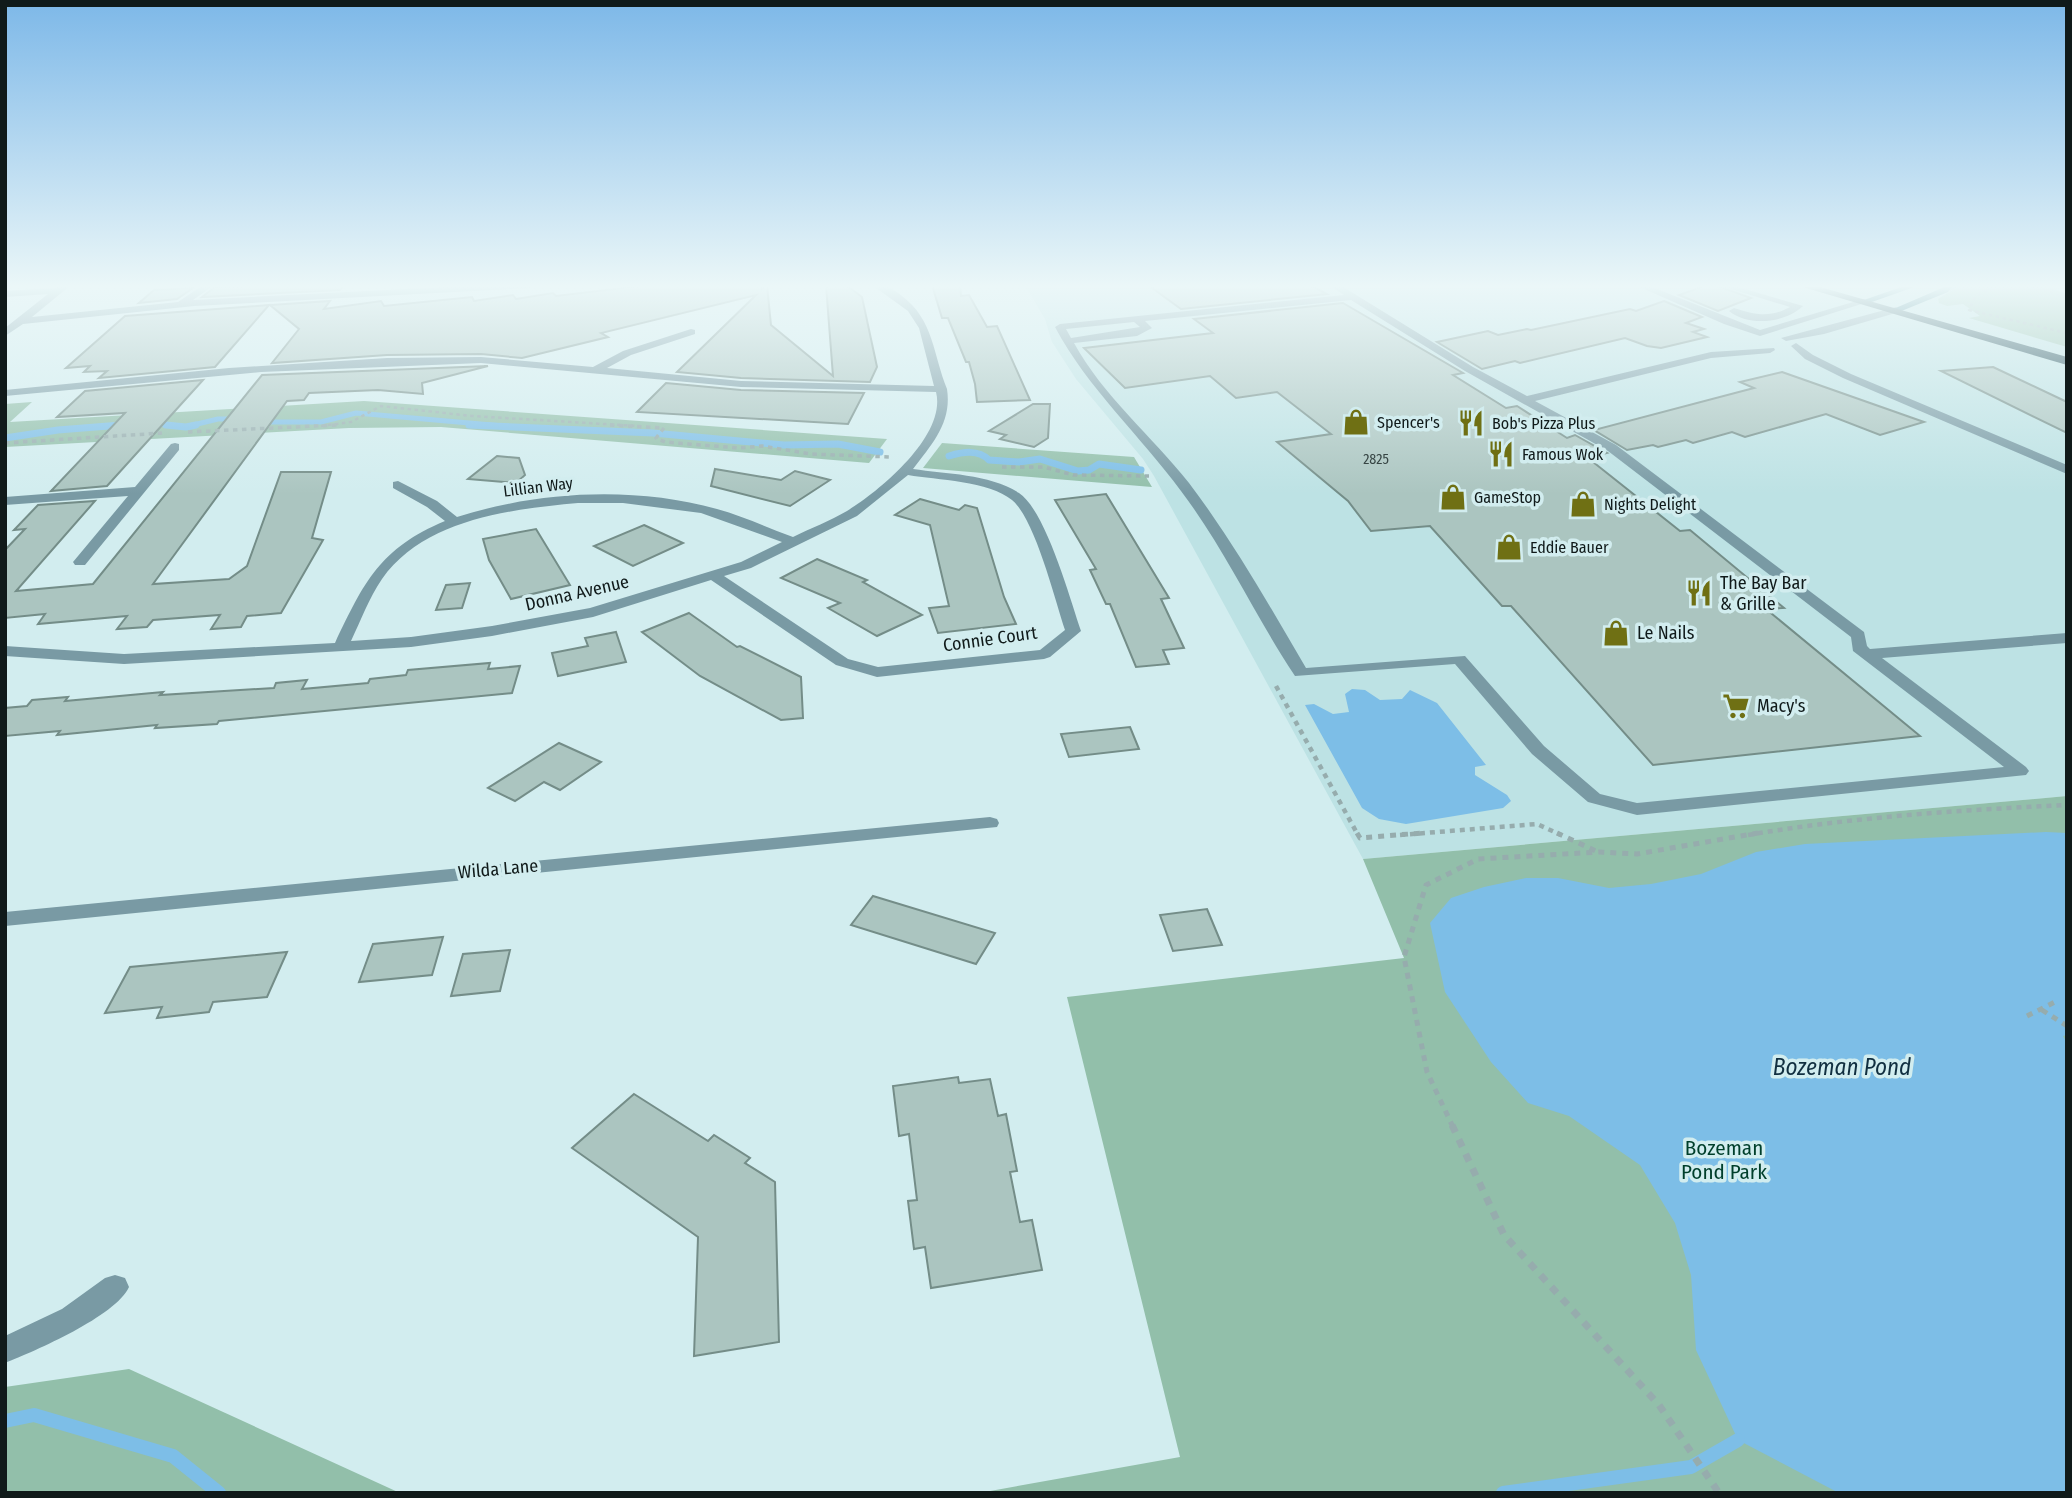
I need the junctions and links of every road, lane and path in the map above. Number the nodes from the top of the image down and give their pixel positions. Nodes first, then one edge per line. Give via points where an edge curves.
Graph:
1 (624, 355) edge
2 (931, 355) edge
3 (1075, 355) edge
4 (1446, 355) edge
5 (1711, 355) edge
6 (1794, 355) edge
7 (1801, 355) edge
8 (2047, 355) edge
9 (2067, 361) edge
10 (596, 370) junction
11 (1847, 376) junction
12 (941, 389) junction
13 (5, 393) edge
14 (1525, 400) junction
15 (364, 416) dead end
16 (656, 438) dead end
17 (176, 447) dead end
18 (2067, 470) edge
19 (905, 471) junction
20 (398, 485) dead end
21 (138, 491) junction
22 (5, 501) edge
23 (455, 522) junction
24 (796, 542) junction
25 (80, 562) dead end
26 (713, 575) junction
27 (2067, 638) edge
28 (340, 648) junction
29 (5, 651) edge
30 (1867, 654) junction
31 (1276, 686) dead end
32 (2067, 804) edge
33 (990, 823) dead end
34 (1599, 852) junction
35 (5, 919) edge
36 (2055, 1002) dead end
37 (2042, 1010) junction
38 (2027, 1016) dead end
39 (2067, 1026) edge
40 (115, 1287) dead end
41 (5, 1350) edge
42 (1719, 1493) edge

1 - 10 street
2 - 12 street, Donna Avenue
3 - 30 street via 1184,486 1240,568 1301,673 1458,659 1538,750 1594,798 1637,809 2020,771
4 - 14 street
5 - 14 street
6 - 11 street
7 - 11 street
8 - 9 highway
10 - 12 street via 741,384
10 - 13 street via 439,360 230,371
11 - 18 street
12 - 19 street, Donna Avenue via 937,430
14 - 30 street via 1618,452 1859,635 1859,648
15 - 16 path via 381,406 664,428
17 - 21 street
19 - 24 street, Donna Avenue via 852,513
19 - 26 street, Connie Court via 992,487 1017,498 1033,521 1073,631 1044,654 877,672 842,662
20 - 23 street
21 - 22 street
21 - 25 street
23 - 24 street, Lillian Way via 528,503 608,498 700,508
23 - 28 street, Lillian Way via 401,552 383,568
24 - 26 street, Donna Avenue
26 - 28 street, Donna Avenue via 593,612 492,631
27 - 30 street
28 - 29 street, Donna Avenue via 124,659
31 - 34 path via 1360,838 1537,824
32 - 34 path via 1816,823 1637,854
33 - 35 street, Wilda Lane
34 - 42 path via 1478,859 1426,886 1404,957 1427,1072 1504,1235 1659,1405
36 - 37 path
37 - 38 path
37 - 39 path
40 - 41 street via 72,1318

